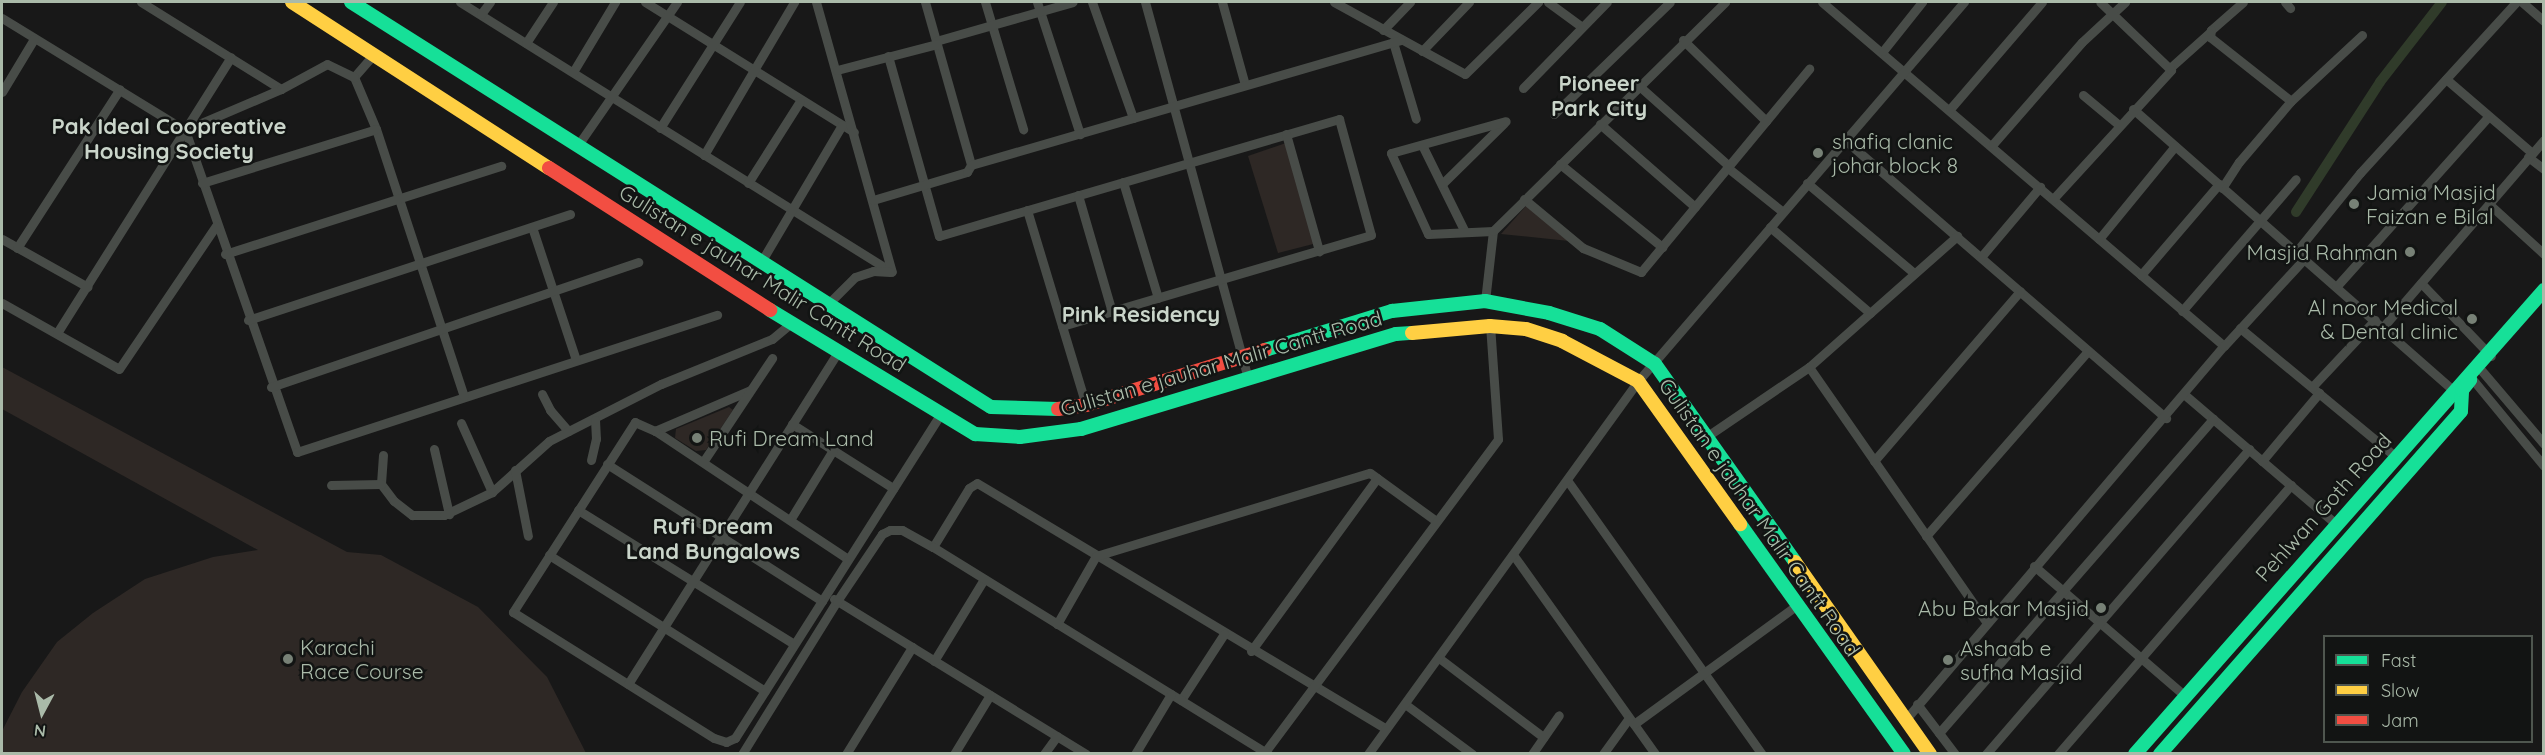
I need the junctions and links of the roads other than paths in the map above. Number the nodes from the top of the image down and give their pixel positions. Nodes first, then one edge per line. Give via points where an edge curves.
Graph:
1 (141, 2) edge
2 (292, 2) edge
3 (351, 2) edge
4 (460, 2) edge
5 (490, 2) edge
6 (553, 2) edge
7 (615, 2) edge
8 (645, 2) edge
9 (677, 2) edge
10 (740, 2) edge
11 (795, 2) edge
12 (816, 2) edge
13 (924, 2) edge
14 (985, 2) edge
15 (1073, 2) edge
16 (1092, 2) edge
17 (1145, 2) edge
18 (1222, 2) edge
19 (1334, 2) edge
20 (1410, 2) edge
21 (1469, 2) edge
22 (1539, 2) edge
23 (1548, 2) edge
24 (1607, 2) edge
25 (1670, 2) edge
26 (1725, 2) edge
27 (1822, 2) edge
28 (1922, 2) edge
29 (1964, 2) edge
30 (2042, 2) edge
31 (2100, 2) edge
32 (2125, 2) edge
33 (2243, 2) edge
34 (2516, 2) edge
35 (2522, 2) edge
36 (1347, 4) edge
37 (1038, 6) edge
38 (2112, 13) junction
39 (481, 14) junction
40 (668, 16) junction
41 (2, 18) edge
42 (2544, 21) edge
43 (992, 25) junction
44 (1581, 27) junction
45 (1383, 30) junction
46 (2209, 33) junction
47 (2362, 35) dead end
48 (34, 39) junction
49 (1683, 40) junction
50 (1397, 41) junction
51 (936, 42) junction
52 (526, 43) junction
53 (713, 44) junction
54 (1422, 51) junction
55 (1883, 51) junction
56 (374, 54) junction
57 (888, 56) junction
58 (231, 57) junction
59 (2171, 67) junction
60 (753, 69) junction
61 (1809, 69) dead end
62 (837, 70) junction
63 (1905, 71) junction
64 (573, 72) junction
65 (354, 77) junction
66 (2446, 79) junction
67 (1245, 85) junction
68 (1638, 85) junction
69 (1523, 88) dead end
70 (120, 89) junction
71 (281, 89) junction
72 (2, 92) edge
73 (2083, 95) dead end
74 (611, 97) junction
75 (800, 101) junction
76 (2291, 101) junction
77 (1174, 106) junction
78 (1950, 109) junction
79 (2133, 109) junction
80 (1554, 114) dead end
81 (2489, 116) junction
82 (1133, 118) junction
83 (1416, 119) dead end
84 (1766, 121) junction
85 (1600, 124) junction
86 (842, 125) junction
87 (2119, 125) junction
88 (660, 128) junction
89 (376, 129) junction
90 (1023, 129) dead end
91 (185, 130) junction
92 (854, 132) junction
93 (1080, 134) junction
94 (1286, 134) junction
95 (1845, 140) junction
96 (2544, 140) edge
97 (1993, 144) junction
98 (578, 145) junction
99 (1422, 145) junction
100 (2175, 146) junction
101 (704, 155) junction
102 (2530, 155) junction
103 (1189, 163) junction
104 (1560, 164) junction
105 (972, 165) junction
106 (501, 166) dead end
107 (1728, 167) junction
108 (2544, 169) edge
109 (2296, 179) dead end
110 (1123, 182) junction
111 (202, 183) junction
112 (748, 183) junction
113 (1807, 183) junction
114 (923, 184) junction
115 (1442, 184) junction
116 (2221, 186) junction
117 (2040, 187) junction
118 (1078, 195) junction
119 (398, 197) junction
120 (1524, 199) junction
121 (2053, 199) junction
122 (873, 200) junction
123 (2489, 204) junction
124 (1695, 207) junction
125 (1027, 210) junction
126 (792, 211) junction
127 (1783, 212) junction
128 (570, 214) dead end
129 (2261, 221) junction
130 (216, 226) junction
131 (532, 227) junction
132 (1770, 227) junction
133 (1493, 231) junction
134 (1465, 232) junction
135 (1956, 236) junction
136 (2, 239) edge
137 (2099, 239) junction
138 (1662, 247) junction
139 (17, 248) junction
140 (1319, 251) junction
141 (225, 254) junction
142 (2544, 254) edge
143 (2300, 255) junction
144 (1981, 257) junction
145 (761, 261) junction
146 (638, 262) dead end
147 (420, 264) junction
148 (892, 272) junction
149 (1914, 273) junction
150 (2141, 275) junction
151 (1221, 279) junction
152 (2421, 284) junction
153 (88, 287) junction
154 (2336, 287) junction
155 (2544, 290) edge
156 (2020, 291) junction
157 (554, 292) junction
158 (1158, 298) junction
159 (1485, 301) junction
160 (2544, 302) edge
161 (2, 303) edge
162 (828, 304) junction
163 (2182, 311) junction
164 (1113, 312) junction
165 (1870, 313) junction
166 (717, 315) dead end
167 (248, 320) junction
168 (2375, 321) junction
169 (791, 323) junction
170 (1062, 326) junction
171 (1490, 326) junction
172 (2383, 327) junction
173 (2240, 328) junction
174 (440, 330) junction
175 (57, 333) junction
176 (2224, 346) junction
177 (839, 350) junction
178 (2088, 351) junction
179 (2489, 354) junction
180 (1243, 357) junction
181 (772, 358) dead end
182 (576, 360) junction
183 (1655, 363) junction
184 (1809, 367) junction
185 (2474, 371) junction
186 (1248, 379) junction
187 (1638, 381) junction
188 (271, 387) junction
189 (750, 390) junction
190 (2315, 390) junction
191 (2453, 390) junction
192 (542, 394) dead end
193 (2185, 395) junction
194 (464, 396) junction
195 (1086, 405) junction
196 (941, 414) junction
197 (2166, 418) junction
198 (2213, 419) junction
199 (595, 420) junction
200 (461, 423) dead end
201 (792, 424) junction
202 (655, 430) junction
203 (568, 431) junction
204 (1706, 437) junction
205 (2544, 444) edge
206 (434, 449) dead end
207 (2249, 449) junction
208 (833, 450) junction
209 (383, 455) dead end
210 (2396, 457) junction
211 (591, 460) dead end
212 (1874, 461) junction
213 (2262, 461) junction
214 (703, 462) junction
215 (607, 464) junction
216 (2544, 466) edge
217 (514, 470) junction
218 (1377, 478) junction
219 (1567, 480) junction
220 (381, 484) junction
221 (331, 485) dead end
222 (2291, 485) junction
223 (893, 488) junction
224 (492, 492) junction
225 (748, 492) junction
226 (578, 510) junction
227 (449, 514) junction
228 (790, 520) junction
229 (1436, 521) junction
230 (2336, 524) junction
231 (528, 536) dead end
232 (1926, 536) junction
233 (720, 537) junction
234 (933, 547) junction
235 (549, 555) junction
236 (1096, 556) junction
237 (1514, 556) junction
238 (848, 559) junction
239 (2034, 566) junction
240 (984, 579) junction
241 (692, 582) junction
242 (2062, 591) junction
243 (823, 598) junction
244 (837, 601) junction
245 (1796, 606) junction
246 (1986, 622) junction
247 (2100, 623) junction
248 (1057, 624) junction
249 (664, 626) junction
250 (1224, 634) junction
251 (794, 645) junction
252 (912, 647) junction
253 (1251, 651) junction
254 (2140, 657) junction
255 (1439, 658) junction
256 (934, 661) junction
257 (1705, 673) junction
258 (628, 684) junction
259 (1312, 688) junction
260 (765, 691) junction
261 (1171, 694) junction
262 (990, 695) junction
263 (2184, 695) junction
264 (1181, 700) junction
265 (1405, 704) junction
266 (1917, 704) junction
267 (1559, 715) dead end
268 (1906, 718) junction
269 (1632, 721) junction
270 (1386, 729) junction
271 (1939, 733) junction
272 (1057, 736) junction
273 (1544, 737) junction
274 (742, 753) edge
275 (846, 753) edge
276 (954, 753) edge
277 (1044, 753) edge
278 (1086, 753) edge
279 (1134, 753) edge
280 (1267, 753) edge
281 (1371, 753) edge
282 (1472, 753) edge
283 (1532, 753) edge
284 (1603, 753) edge
285 (1655, 753) edge
286 (1762, 753) edge
287 (1904, 753) edge
288 (1930, 753) edge
289 (1955, 753) edge
290 (1986, 753) edge
291 (2058, 753) edge
292 (2135, 753) edge
293 (2160, 753) edge

1 - 58 street
2 - 56 main road, Gulistan e jauhar Malir Cantt Road
3 - 98 main road, Gulistan e jauhar Malir Cantt Road
4 - 39 street
5 - 39 street
6 - 52 street
7 - 64 street
8 - 40 street
9 - 40 street
10 - 53 street
11 - 60 street
12 - 62 street
13 - 51 street
14 - 43 street
15 - 37 street
16 - 82 street
17 - 77 street
18 - 67 street
19 - 36 street
20 - 45 street
21 - 54 street
22 - 54 street via 1465,74
23 - 44 street
24 - 44 street
25 - 80 street
26 - 49 street
27 - 55 street
28 - 55 street
29 - 63 street
30 - 78 street
31 - 38 street
32 - 38 street
33 - 46 street
34 - 66 street
35 - 42 street
36 - 45 street
37 - 43 street
37 - 93 street
38 - 59 street
38 - 97 street
39 - 52 street
40 - 53 street
40 - 74 street
41 - 48 street
43 - 51 street
43 - 90 street
44 - 69 street
45 - 50 street
46 - 59 street
46 - 76 street
47 - 76 street
48 - 70 street
48 - 72 street
49 - 68 street
49 - 84 street
50 - 54 street
50 - 67 street
50 - 83 street
51 - 57 street
51 - 105 street
52 - 64 street
53 - 60 street
53 - 88 street
55 - 63 street
56 - 65 street
56 - 169 main road, Gulistan e jauhar Malir Cantt Road
57 - 62 street
57 - 114 street
58 - 71 street
58 - 91 street
59 - 79 street via 2170,74
60 - 75 street
60 - 101 street
61 - 84 street
62 - 92 street
63 - 78 street
63 - 95 street
64 - 74 street
65 - 71 street via 327,64
65 - 89 street
66 - 81 street
66 - 143 street via 2360,173
67 - 77 street
68 - 85 street
68 - 107 street
70 - 91 street
70 - 139 street
71 - 91 street
73 - 87 street
74 - 88 street
74 - 98 street
75 - 86 street
75 - 112 street
76 - 116 street
77 - 82 street
77 - 103 street
78 - 97 street
79 - 87 street
79 - 100 street
81 - 102 street
81 - 154 street
82 - 93 street
84 - 107 street
85 - 104 street
85 - 124 street
86 - 92 street
86 - 126 street
87 - 121 street
88 - 101 street
89 - 111 street
89 - 119 street
91 - 111 street
91 - 153 street
92 - 122 street
93 - 105 street
94 - 103 street
94 - 140 street
94 - 140 street via 1339,119 1371,230 1367,237
95 - 113 street
95 - 135 street
96 - 102 street
97 - 117 street
98 - 145 main road, Gulistan e jauhar Malir Cantt Road
99 - 115 street
99 - 115 street via 1506,121
99 - 134 street via 1391,153 1428,234
100 - 116 street
100 - 137 street
101 - 112 street
102 - 108 street
102 - 123 street
103 - 110 street
103 - 151 street
104 - 120 street
104 - 138 street
105 - 114 street via 967,172
106 - 119 street
107 - 124 street
107 - 127 street
109 - 129 street
110 - 118 street
110 - 158 street
111 - 130 street
112 - 126 street
113 - 127 street
113 - 149 street
114 - 122 street
114 - 125 street via 939,236
115 - 134 street
116 - 129 street
116 - 150 street
117 - 121 street
117 - 144 street
118 - 125 street
118 - 164 street
119 - 141 street
119 - 147 street
120 - 133 street
120 - 138 street via 1583,248 1641,272
121 - 137 street
122 - 148 street
123 - 142 street
123 - 152 street
124 - 138 street
125 - 170 street
126 - 145 street
126 - 148 street
127 - 132 street
128 - 131 street
129 - 143 street
129 - 163 street
130 - 141 street
130 - 175 street via 124,367 113,366
131 - 147 street
131 - 157 street
132 - 165 street
132 - 183 street
133 - 134 street
133 - 159 street
135 - 144 street
135 - 149 street
136 - 139 street
137 - 150 street
139 - 153 street
140 - 151 street
141 - 167 street
143 - 154 street
143 - 173 street
144 - 156 street
145 - 162 main road, Gulistan e jauhar Malir Cantt Road
146 - 157 street
147 - 167 street
147 - 174 street
148 - 162 street via 873,271 855,277
149 - 165 street
150 - 163 street
151 - 158 street
151 - 180 street
152 - 172 street
152 - 179 street
153 - 175 street
154 - 168 street
155 - 179 main road, Pehlwan Goth Road
156 - 178 street
156 - 212 street
157 - 174 street
157 - 182 street
158 - 164 street
159 - 180 main road, Gulistan e jauhar Malir Cantt Road via 1392,311
159 - 183 main road, Gulistan e jauhar Malir Cantt Road via 1549,313 1600,329
160 - 179 main road, Pehlwan Goth Road
161 - 175 street
162 - 195 main road, Gulistan e jauhar Malir Cantt Road via 991,408 1040,411
163 - 176 street
164 - 170 street
165 - 184 street
166 - 182 street
167 - 188 street
168 - 172 street
168 - 190 street
169 - 177 main road, Gulistan e jauhar Malir Cantt Road
169 - 199 street via 772,339 661,384
170 - 195 street
171 - 186 main road, Gulistan e jauhar Malir Cantt Road via 1396,334
171 - 187 main road, Gulistan e jauhar Malir Cantt Road via 1526,329 1562,341
171 - 229 street via 1497,439
172 - 191 street
173 - 176 street
173 - 190 street
174 - 188 street
174 - 194 street
176 - 193 street
177 - 196 main road, Gulistan e jauhar Malir Cantt Road
177 - 201 street
178 - 197 street
178 - 232 street
179 - 185 main road, Pehlwan Goth Road
180 - 186 street
180 - 195 main road, Gulistan e jauhar Malir Cantt Road
181 - 189 street
182 - 194 street
183 - 187 street
183 - 204 main road, Gulistan e jauhar Malir Cantt Road
184 - 204 street
184 - 212 street
185 - 191 main road, Pehlwan Goth Road
185 - 205 street
185 - 216 street
185 - 293 main road, Pehlwan Goth Road via 2462,390 2461,411
186 - 196 main road, Gulistan e jauhar Malir Cantt Road via 1081,429 1020,437 975,434
187 - 219 street
187 - 245 main road, Gulistan e jauhar Malir Cantt Road
188 - 194 street via 297,452
189 - 202 street
189 - 214 street
190 - 210 street
190 - 213 street
191 - 210 main road, Pehlwan Goth Road
192 - 203 street
193 - 197 street
193 - 198 street
196 - 223 street
197 - 239 street
198 - 207 street
198 - 242 street
199 - 203 street
199 - 211 street
200 - 224 street
201 - 208 street
201 - 225 street
202 - 214 street
202 - 215 street via 635,422
203 - 217 street
204 - 268 main road, Gulistan e jauhar Malir Cantt Road
206 - 227 street
207 - 213 street
207 - 247 street
208 - 223 street
208 - 228 street
209 - 220 street
210 - 230 main road, Pehlwan Goth Road
212 - 232 street
213 - 222 street
214 - 225 street
215 - 226 street
215 - 233 street
217 - 224 street
217 - 231 street
218 - 229 street
218 - 236 street via 1370,473
218 - 253 street
219 - 237 street
219 - 257 street
220 - 221 street
220 - 227 street via 412,515
222 - 230 street
222 - 254 street
223 - 238 street
224 - 227 street
225 - 228 street
225 - 233 street
226 - 235 street
226 - 241 street
228 - 238 street
229 - 259 street
230 - 263 main road, Pehlwan Goth Road
232 - 246 street
233 - 241 street
233 - 243 street
234 - 236 street via 969,488 977,483
234 - 240 street
234 - 244 street via 902,530 882,534
235 - 249 street
235 - 258 street via 514,614
236 - 248 street
236 - 250 street
237 - 255 street
237 - 269 street
238 - 243 street
239 - 242 street
239 - 246 street
240 - 248 street
240 - 256 street
241 - 249 street
241 - 251 street
242 - 247 street
242 - 271 street
243 - 244 street
243 - 251 street
244 - 252 street
244 - 274 street
245 - 257 street
245 - 287 main road, Gulistan e jauhar Malir Cantt Road
246 - 266 street
247 - 254 street
247 - 290 street
248 - 261 street
249 - 258 street
249 - 260 street
250 - 253 street
250 - 264 street
251 - 260 street
252 - 256 street
252 - 275 street
253 - 259 street
254 - 263 street
254 - 291 street
255 - 265 street
255 - 273 street
256 - 262 street
257 - 269 street
257 - 286 street
258 - 260 street via 726,742 735,738
259 - 270 street
259 - 280 street
261 - 264 street
261 - 279 street
262 - 272 street
262 - 276 street
263 - 292 main road, Pehlwan Goth Road
264 - 280 street
265 - 270 street
265 - 282 street
266 - 268 street
266 - 271 street
267 - 273 street
268 - 288 main road, Gulistan e jauhar Malir Cantt Road
269 - 284 street
269 - 285 street
270 - 281 street
271 - 289 street
272 - 277 street
272 - 278 street
273 - 283 street

